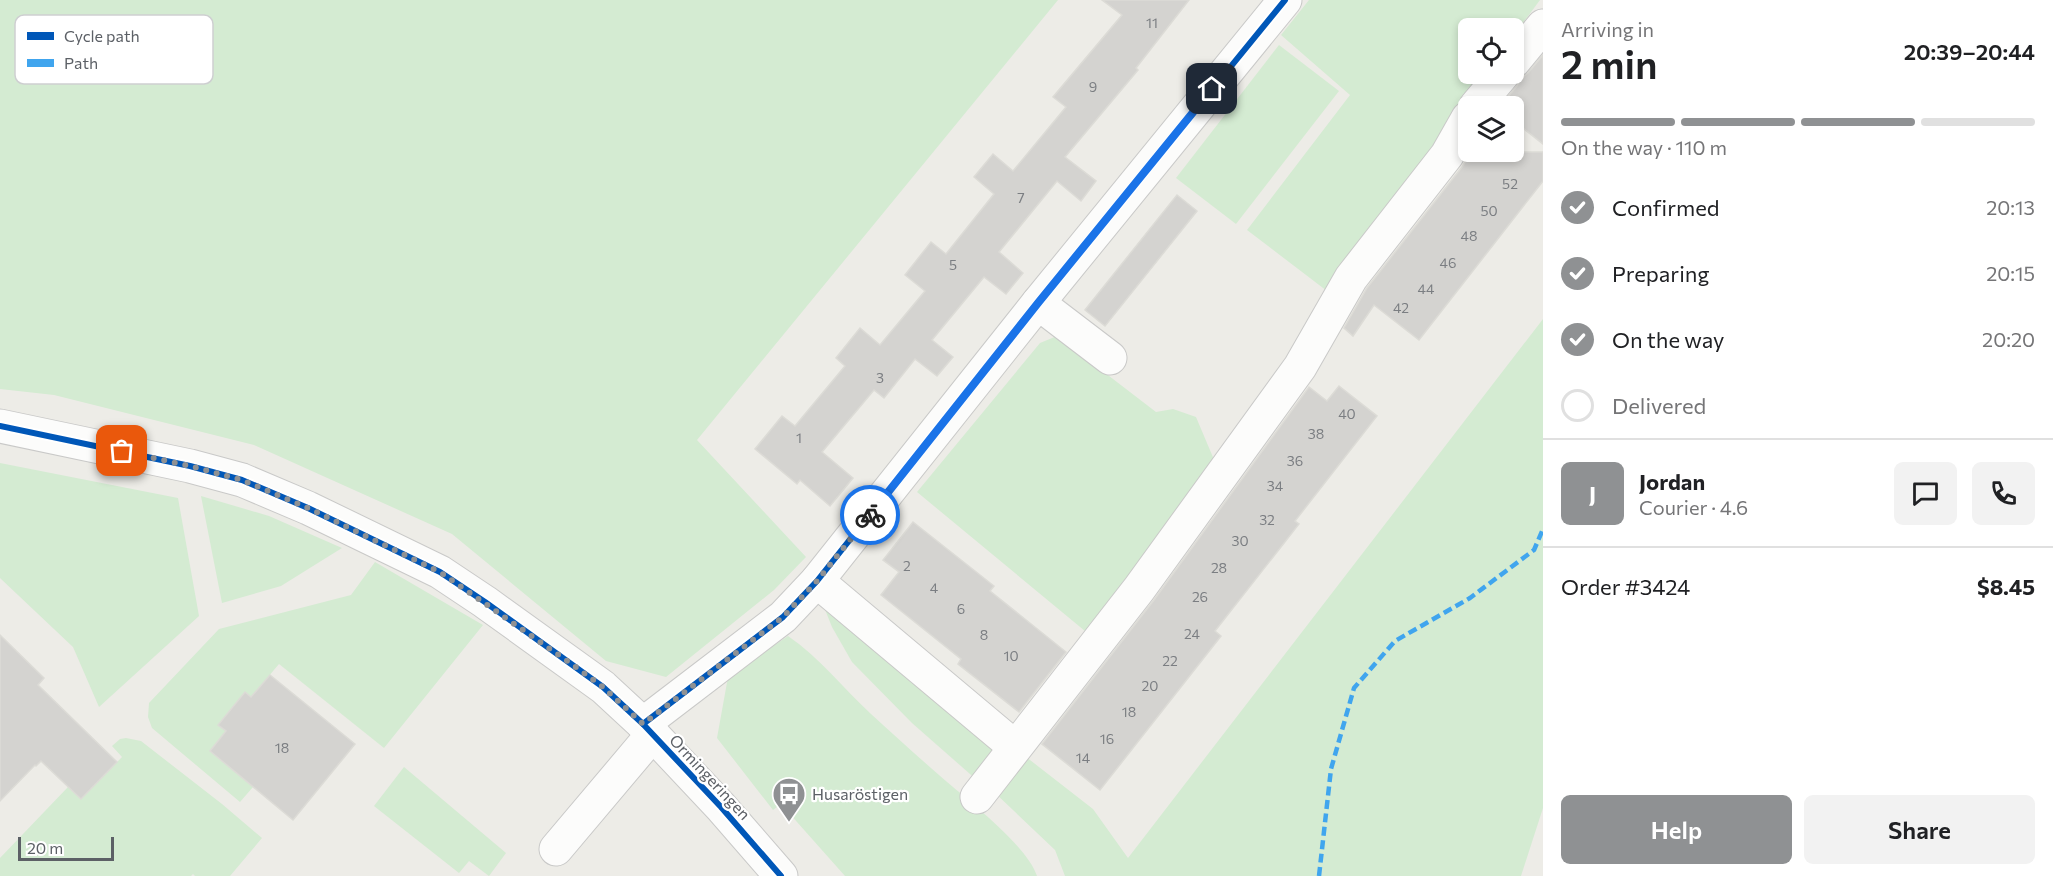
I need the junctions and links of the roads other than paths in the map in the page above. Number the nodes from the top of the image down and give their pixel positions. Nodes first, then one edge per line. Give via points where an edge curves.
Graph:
1 (1285, 0) edge
2 (1543, 26) edge
3 (1524, 49) edge
4 (1495, 84) edge
5 (1484, 96) edge
6 (1458, 134) edge
7 (1038, 303) junction
8 (1110, 358) dead end
9 (0, 426) edge
10 (817, 581) junction
11 (648, 729) junction
12 (1015, 747) junction
13 (977, 797) dead end
14 (556, 849) dead end
15 (781, 876) edge

1 - 7 street
2 - 3 street
4 - 5 street
6 - 12 street via 1351,278 1300,367 1139,589
7 - 8 street
7 - 10 street
9 - 11 street, Ormingeringen via 242,480 346,526 440,572 485,602 603,687
10 - 11 street via 783,617
10 - 12 street
11 - 14 street
11 - 15 street, Ormingeringen
12 - 13 street

